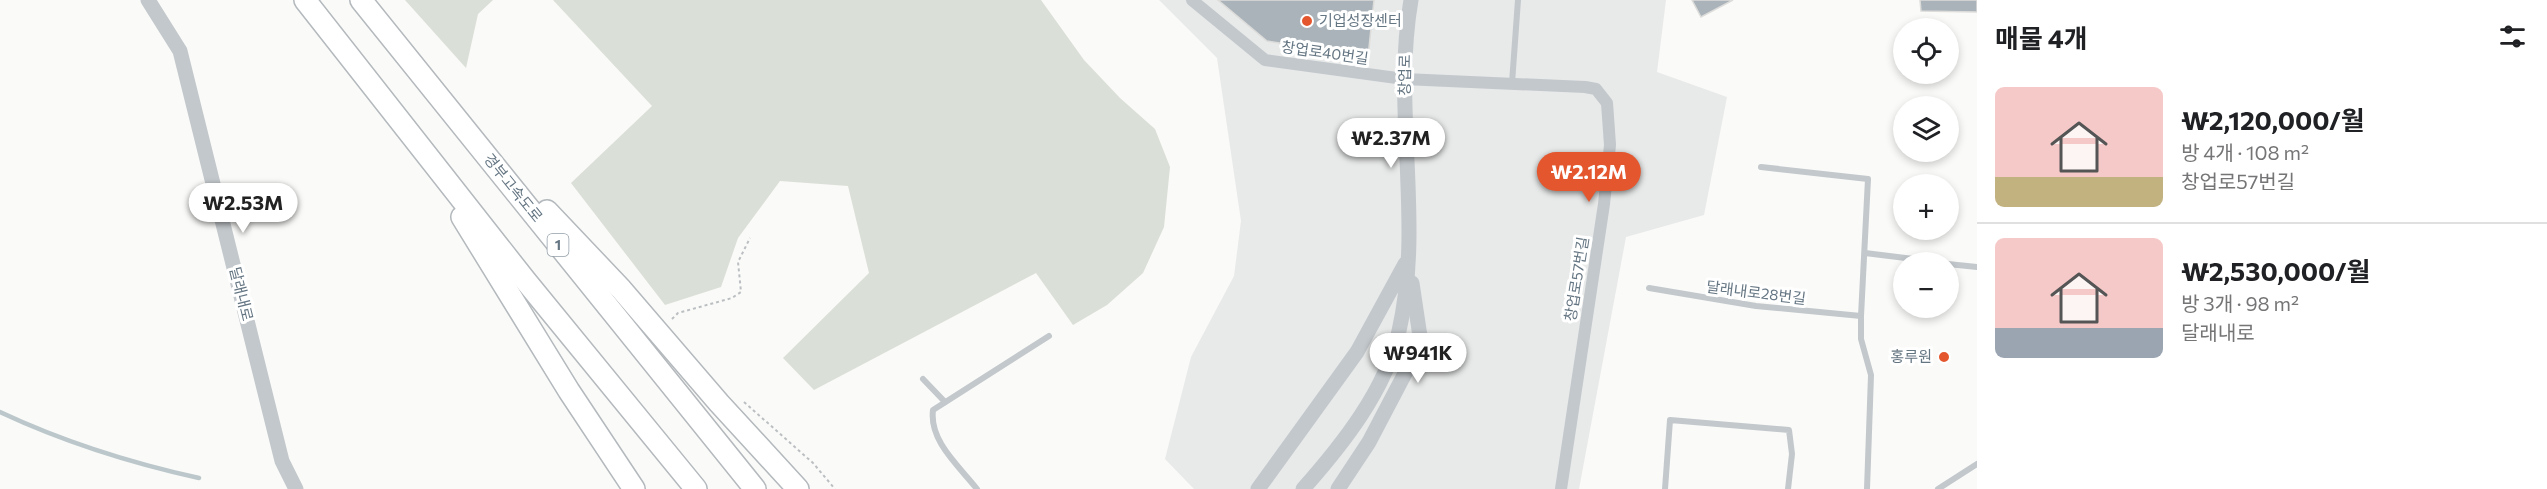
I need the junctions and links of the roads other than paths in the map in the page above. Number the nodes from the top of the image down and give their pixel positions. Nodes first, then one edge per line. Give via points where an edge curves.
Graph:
1 (148, 0) edge
2 (305, 0) edge
3 (361, 0) edge
4 (1192, 0) edge
5 (1411, 0) edge
6 (1518, 0) edge
7 (1404, 79) junction
8 (1512, 84) junction
9 (438, 95) junction
10 (404, 122) junction
11 (1761, 166) dead end
12 (1865, 254) junction
13 (1893, 257) edge
14 (1408, 259) junction
15 (1959, 265) edge
16 (1977, 267) edge
17 (1649, 288) dead end
18 (1861, 316) junction
19 (1049, 336) dead end
20 (923, 379) dead end
21 (945, 402) junction
22 (1977, 464) edge
23 (1262, 486) edge
24 (296, 489) edge
25 (634, 489) edge
26 (696, 489) edge
27 (755, 489) edge
28 (798, 489) edge
29 (977, 489) edge
30 (1303, 489) edge
31 (1338, 489) edge
32 (1561, 489) edge
33 (1665, 489) edge
34 (1788, 489) edge
35 (1867, 489) edge
36 (1938, 489) edge

1 - 24 street, 달래내로 via 180,51 282,461
2 - 10 highway
3 - 9 highway, 경부고속도로 / 1
4 - 7 street, 창업로40번길 via 1262,59
5 - 7 street, 창업로
6 - 8 lane
7 - 8 street, 창업로57번길
7 - 14 street, 창업로
8 - 32 street, 창업로57번길 via 1596,89 1606,100 1609,115 1604,204
9 - 27 highway, 경부고속도로 / 1
9 - 28 highway via 621,289
10 - 25 highway via 569,391
10 - 26 highway via 525,280
11 - 12 lane via 1868,179
12 - 13 lane
12 - 18 lane
14 - 23 street via 1357,352
14 - 30 street via 1399,333 1383,374 1341,446
14 - 31 street via 1420,343 1369,442
15 - 16 lane
17 - 18 lane, 달래내로28번길 via 1756,306
18 - 35 lane via 1861,339 1871,375
19 - 21 lane
20 - 21 lane
21 - 29 lane via 933,410 936,436
22 - 36 lane
33 - 34 lane via 1670,420 1789,430 1792,454

